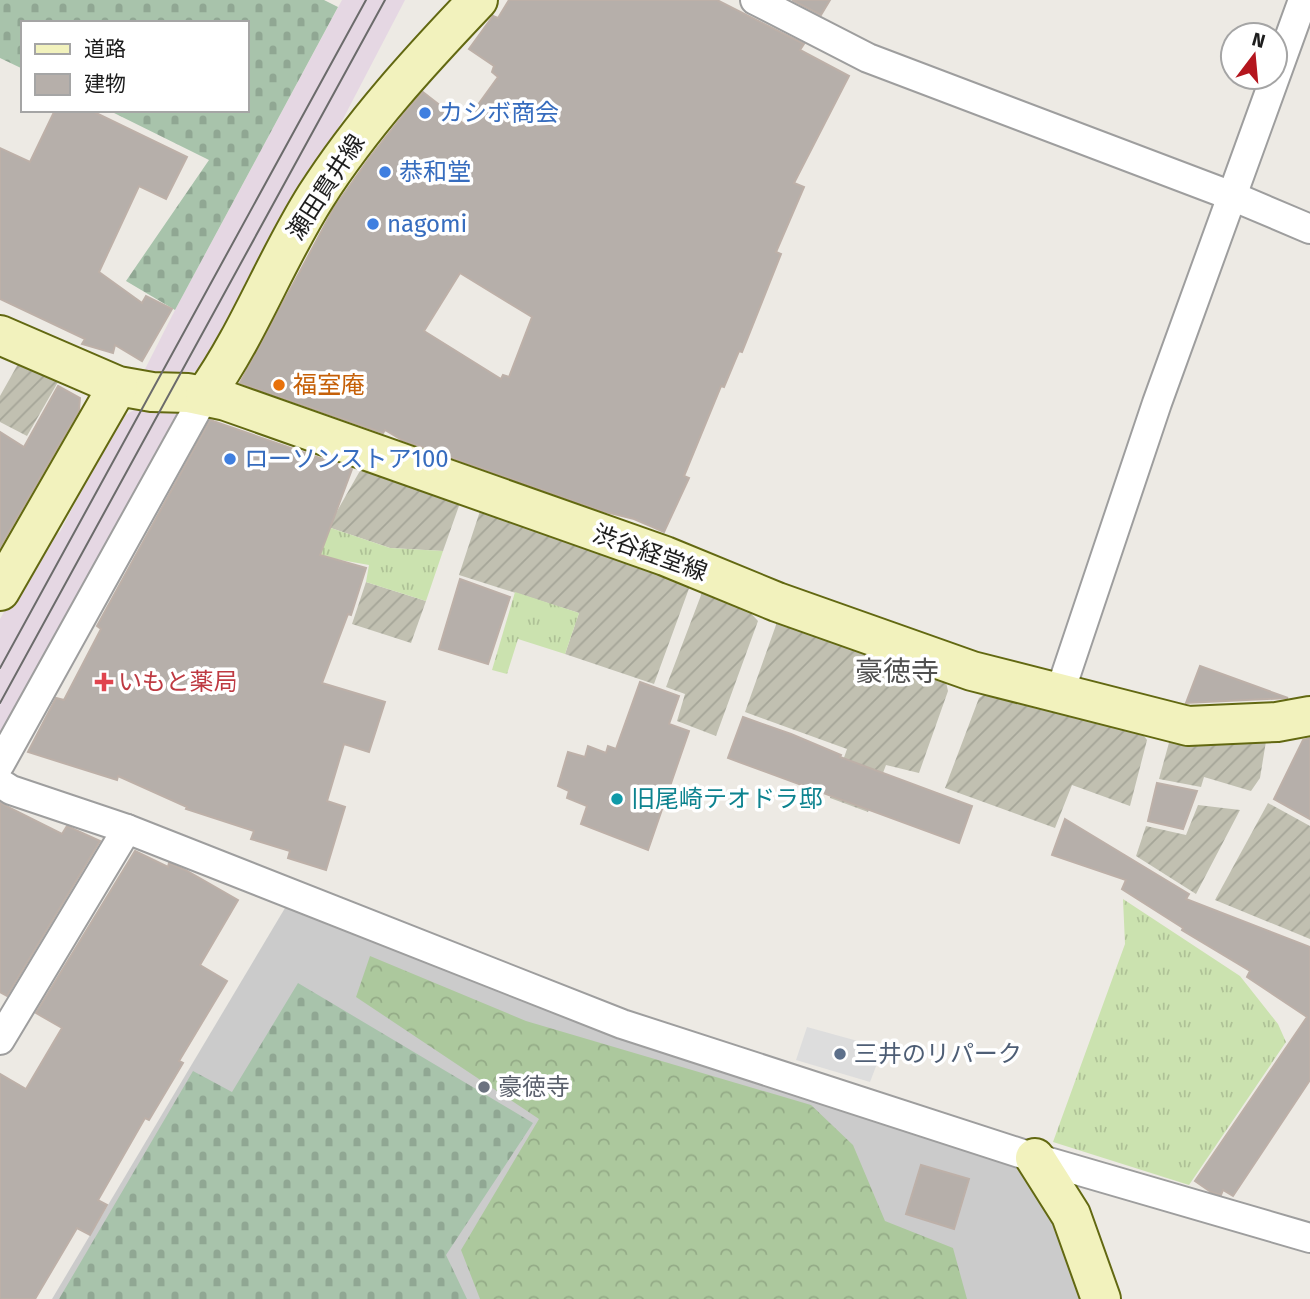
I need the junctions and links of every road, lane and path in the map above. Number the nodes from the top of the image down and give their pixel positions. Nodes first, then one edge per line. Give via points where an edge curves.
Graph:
1 (478, 0) edge
2 (755, 0) edge
3 (1303, 0) edge
4 (1232, 197) junction
5 (1310, 229) edge
6 (0, 335) edge
7 (118, 386) junction
8 (205, 396) junction
9 (0, 591) edge
10 (1059, 695) junction
11 (1310, 716) edge
12 (0, 764) edge
13 (0, 783) edge
14 (127, 829) junction
15 (0, 1040) edge
16 (1035, 1158) junction
17 (1310, 1238) edge
18 (1101, 1299) edge

1 - 8 main road, 瀬田貫井線 via 388,98 338,164
2 - 4 street via 868,58
3 - 4 street
4 - 5 street
4 - 10 street
6 - 7 main road, 渋谷経堂線
7 - 8 main road, 渋谷経堂線
7 - 9 main road
8 - 10 main road, 渋谷経堂線 via 665,556 972,671
8 - 12 street
10 - 11 main road, 渋谷経堂線 via 1188,726
13 - 14 street
14 - 15 street
14 - 16 street via 622,1024
16 - 17 street
16 - 18 main road via 1071,1215

